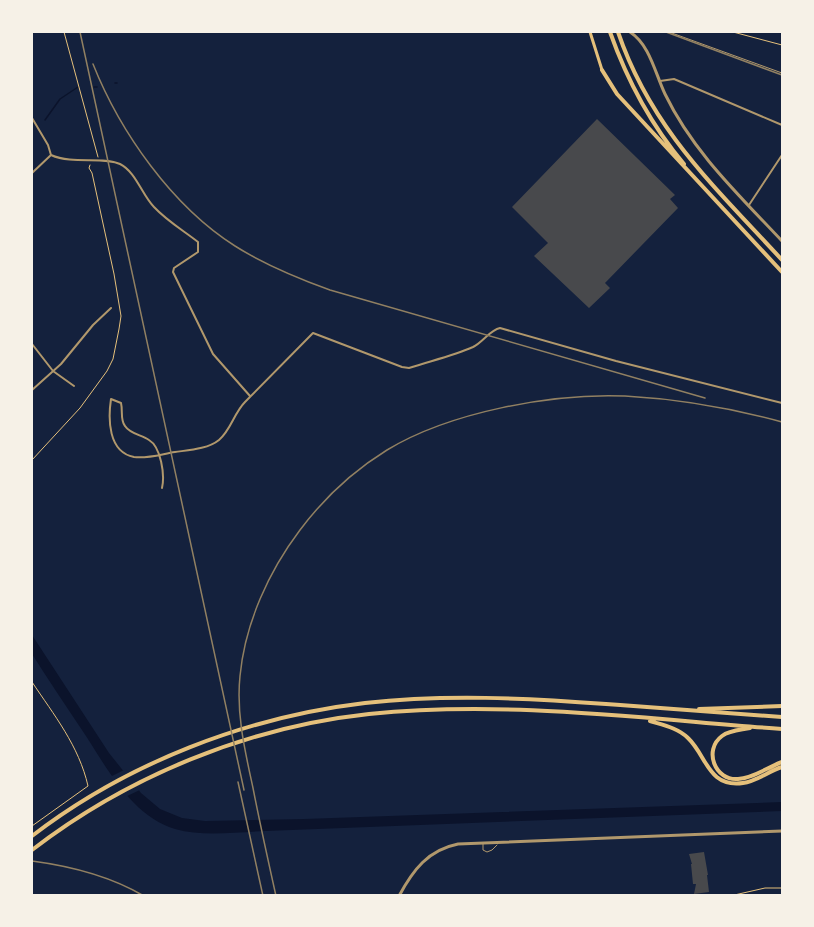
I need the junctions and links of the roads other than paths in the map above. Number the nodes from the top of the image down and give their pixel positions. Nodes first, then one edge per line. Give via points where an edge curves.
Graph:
1 (590, 32) edge
2 (610, 32) edge
3 (618, 32) edge
4 (630, 32) edge
5 (669, 32) edge
6 (602, 70) joint
7 (783, 73) edge
8 (660, 81) junction
9 (32, 117) edge
10 (783, 125) edge
11 (51, 154) junction
12 (783, 155) edge
13 (32, 173) edge
14 (702, 185) junction
15 (749, 205) junction
16 (783, 241) edge
17 (783, 260) edge
18 (783, 272) edge
19 (111, 308) dead end
20 (32, 344) edge
21 (54, 371) junction
22 (74, 386) dead end
23 (32, 390) edge
24 (250, 396) junction
25 (783, 404) edge
26 (162, 488) dead end
27 (783, 706) edge
28 (688, 710) junction
29 (783, 717) edge
30 (643, 718) junction
31 (756, 727) junction
32 (783, 729) edge
33 (783, 762) edge
34 (783, 767) edge
35 (783, 831) edge
36 (32, 836) edge
37 (484, 842) junction
38 (499, 842) junction
39 (32, 850) edge
40 (399, 896) edge

1 - 6 main road
2 - 14 highway via 646,111
3 - 17 highway via 637,79 667,130 705,178
4 - 8 street via 641,42
5 - 7 lane
6 - 14 highway via 616,94
8 - 10 street via 674,79
8 - 15 street via 702,153
9 - 11 street
11 - 13 street
11 - 24 street via 67,160 122,165 153,206 198,242 198,252 173,272 213,354
12 - 15 street
14 - 18 highway
15 - 16 street
19 - 21 street
20 - 21 street
21 - 22 street
21 - 23 street
24 - 25 street via 313,333 409,368 471,348 500,328
24 - 26 street via 219,440 210,445 190,449 150,456 130,456 117,446 110,424 111,399 121,403 126,428 155,446 162,474
27 - 28 highway
28 - 29 highway
28 - 36 highway via 516,698 448,698 364,703 300,714 223,735 150,765 91,796
30 - 31 highway
30 - 34 highway via 684,734 711,772 723,780 744,783
30 - 39 highway via 516,710 438,710 367,714 276,732 156,774 90,810
31 - 32 highway
31 - 33 highway via 730,732 718,740 713,758 719,771 731,779 742,779
35 - 38 street
37 - 38 street
37 - 38 lane via 483,850 487,852
37 - 40 street via 451,845 429,855

